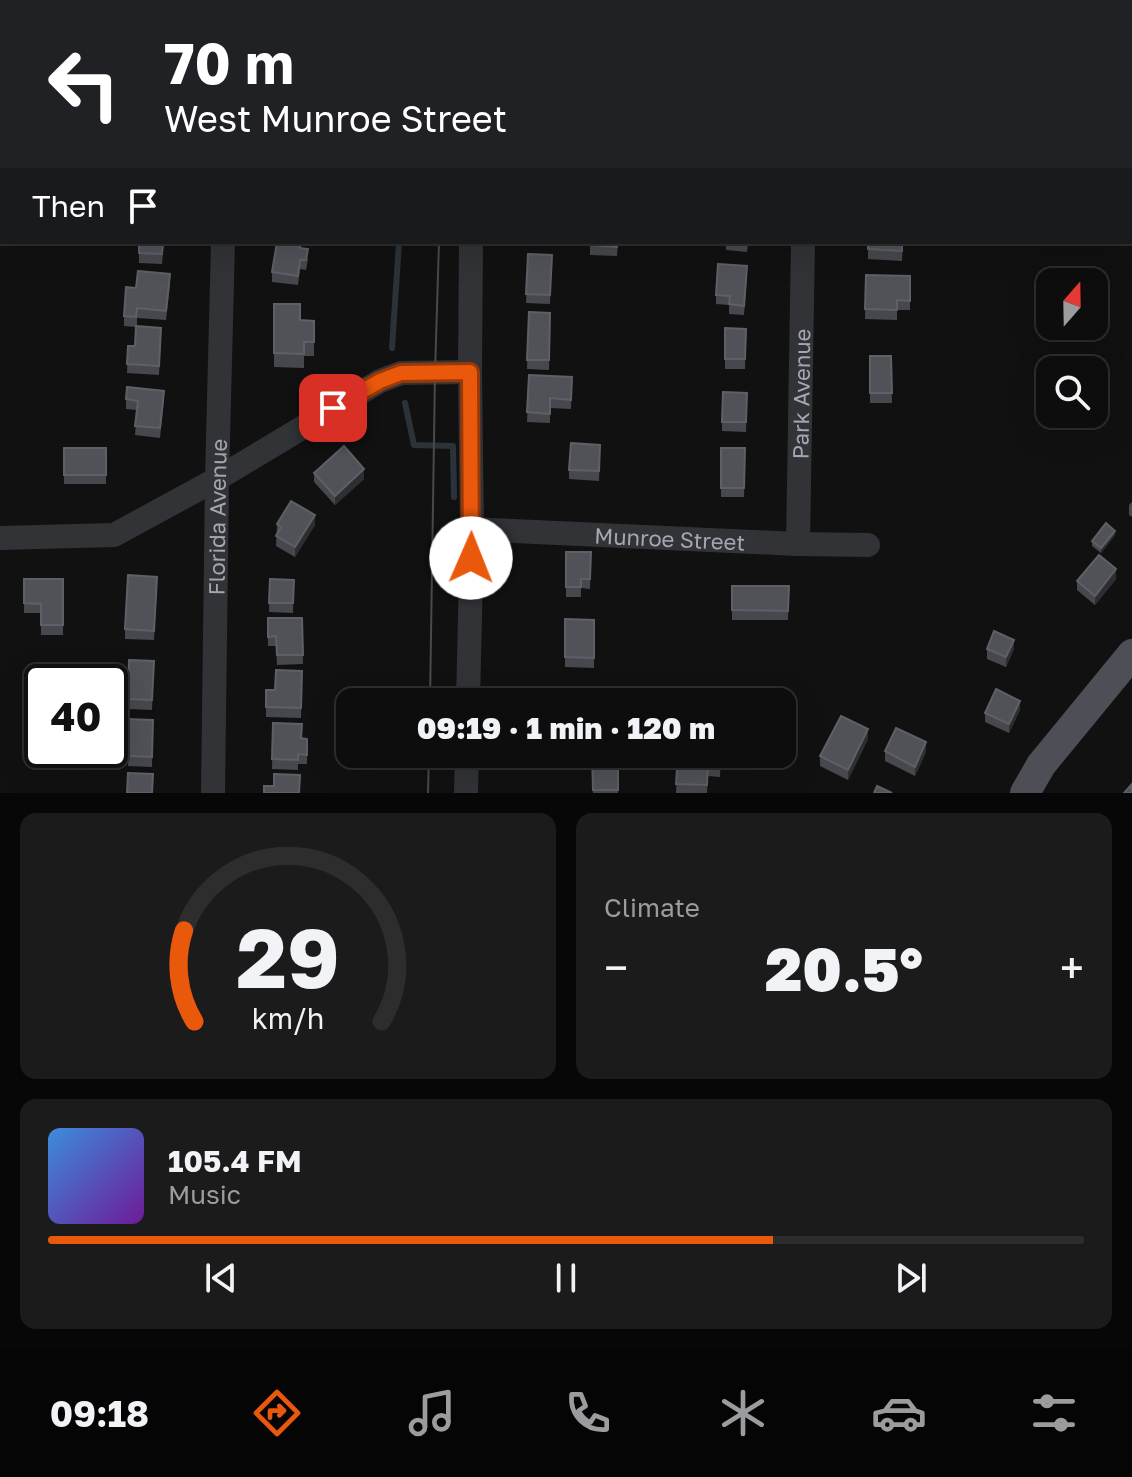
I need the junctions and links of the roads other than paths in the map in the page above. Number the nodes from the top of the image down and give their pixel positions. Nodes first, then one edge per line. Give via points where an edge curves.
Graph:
1 (223, 244) edge
2 (471, 244) edge
3 (803, 244) edge
4 (470, 372) junction
5 (217, 479) junction
6 (472, 529) junction
7 (0, 538) edge
8 (798, 544) junction
9 (868, 545) dead end
10 (1132, 654) edge
11 (468, 688) edge
12 (467, 768) edge
13 (213, 793) edge
14 (466, 793) edge
15 (1025, 793) edge

1 - 5 street, Florida Avenue
2 - 4 street
3 - 8 street, Park Avenue
4 - 5 street via 401,373 380,381
4 - 6 street
5 - 7 street via 114,535
5 - 13 street, Florida Avenue
6 - 8 street, Munroe Street
6 - 11 street
8 - 9 street, Munroe Street
10 - 15 main road via 1041,765
12 - 14 street

